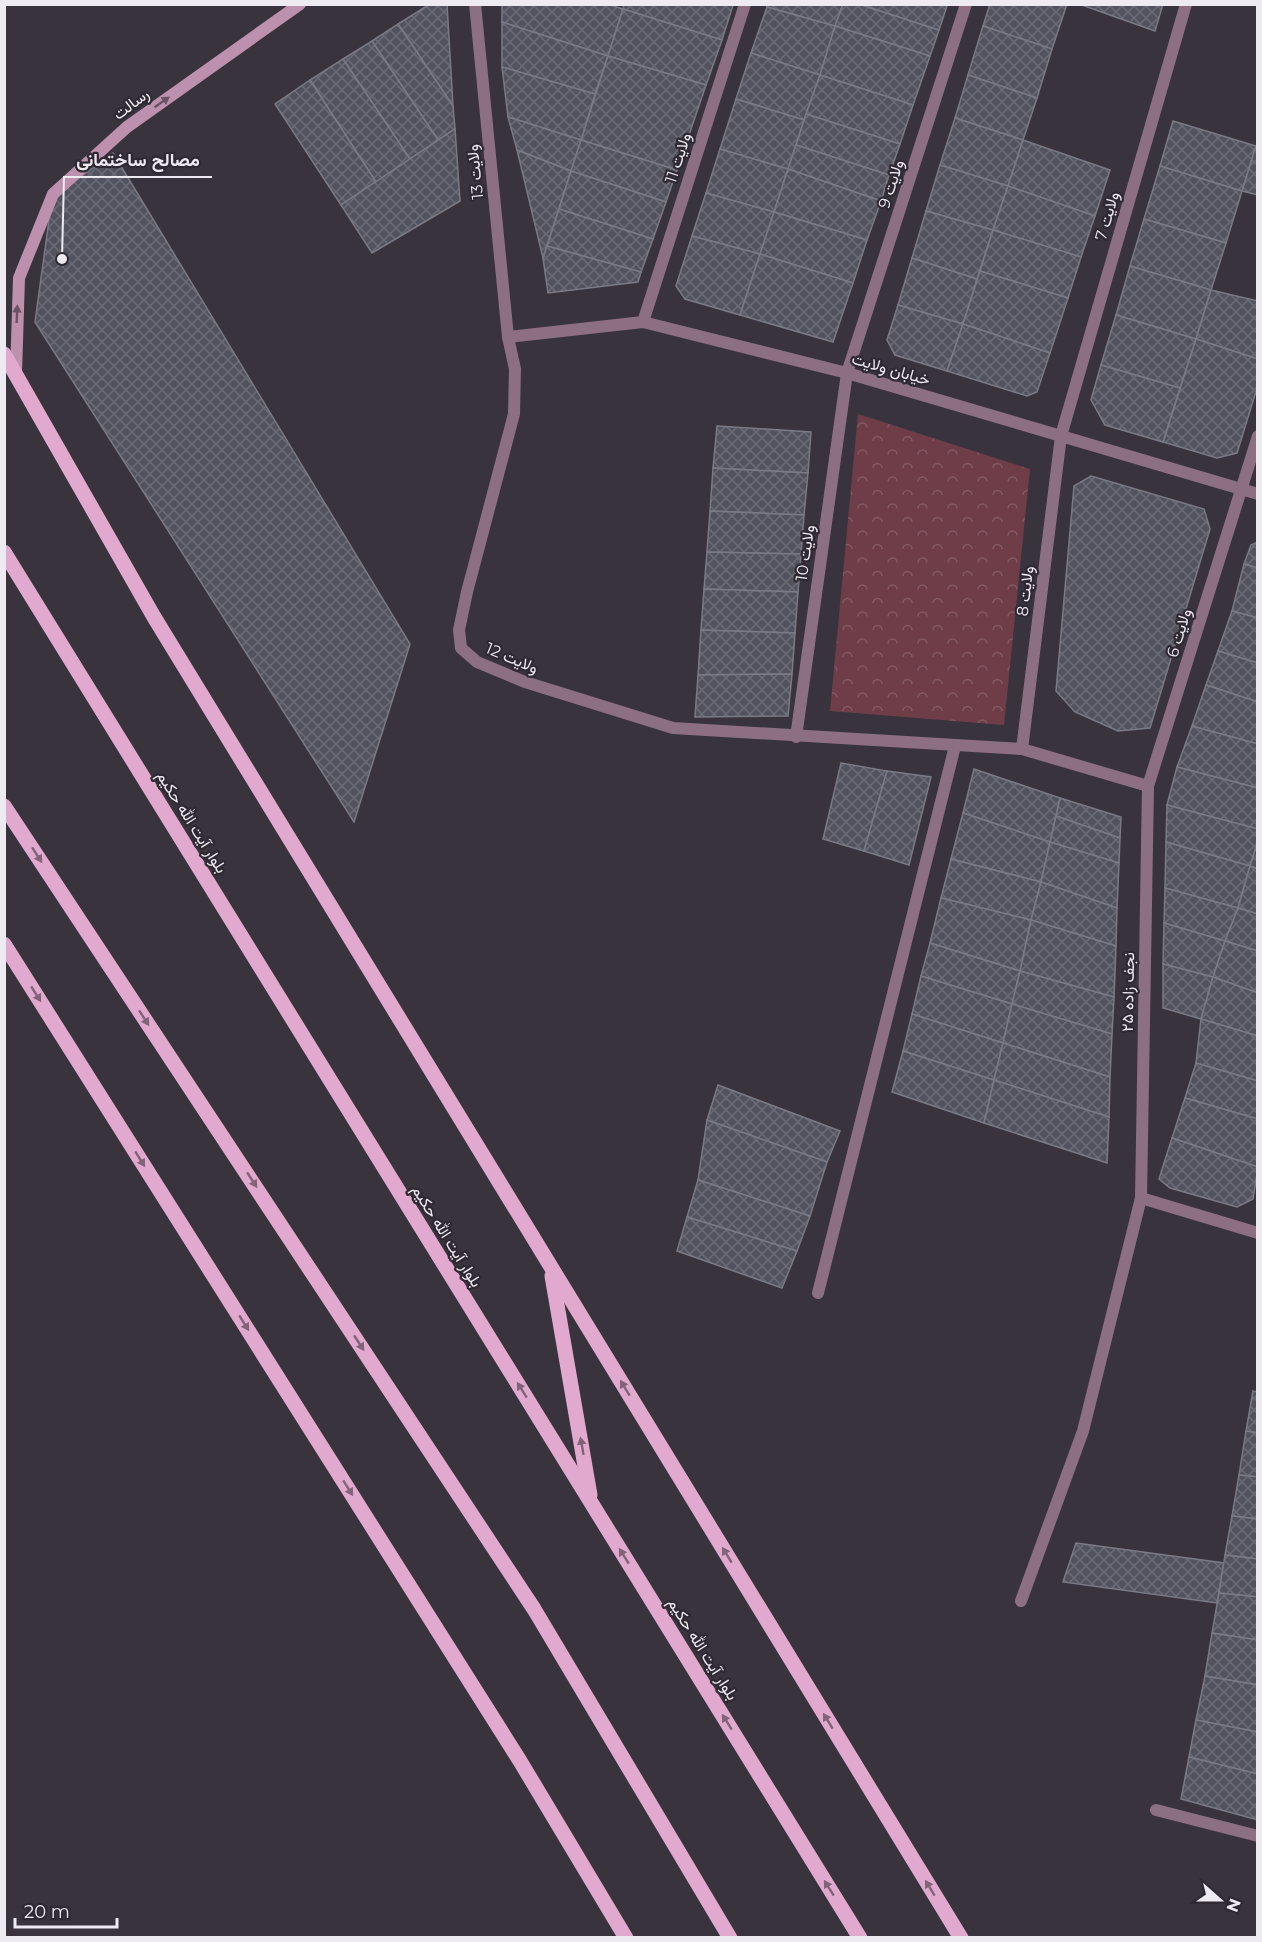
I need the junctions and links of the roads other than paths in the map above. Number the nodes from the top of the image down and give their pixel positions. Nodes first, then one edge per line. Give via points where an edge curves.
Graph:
1 (300, 4) edge
2 (475, 4) edge
3 (745, 4) edge
4 (966, 4) edge
5 (1186, 4) edge
6 (643, 322) junction
7 (508, 337) junction
8 (4, 354) edge
9 (16, 373) junction
10 (847, 373) junction
11 (1060, 436) junction
12 (1257, 436) edge
13 (1241, 489) junction
14 (1257, 494) edge
15 (4, 552) edge
16 (796, 737) junction
17 (955, 746) junction
18 (1022, 749) junction
19 (1148, 786) junction
20 (4, 806) edge
21 (4, 944) edge
22 (1142, 1198) junction
23 (1257, 1233) edge
24 (550, 1266) junction
25 (818, 1293) dead end
26 (592, 1504) junction
27 (1021, 1601) dead end
28 (1156, 1810) dead end
29 (1257, 1836) edge
30 (626, 1938) edge
31 (730, 1938) edge
32 (860, 1938) edge
33 (961, 1938) edge

9 -> 1 main road, رسالت via 19,278 53,194 127,127
2 - 7 street, ولایت 13
3 - 6 street, ولایت 11
4 - 10 street, ولایت 9
5 - 11 street, ولایت 7
6 - 7 street, خیابان ولایت
6 - 10 street, خیابان ولایت
7 - 16 street, ولایت 12 via 515,369 514,414 467,592 459,630 460,648 477,663 525,682 650,722 712,733
8 - 9 main road
9 - 24 main road via 154,617
10 - 11 street, خیابان ولایت
10 - 16 street, ولایت 10
11 - 13 street, خیابان ولایت
11 - 18 street, ولایت 8
12 - 13 street, ولایت 6
13 - 14 street, خیابان ولایت
13 - 19 street, ولایت 6
26 -> 15 main road, بلوار آیت الله حکیم
16 - 17 street
17 - 18 street
17 - 25 street
18 - 19 street
19 - 22 street, نجف زاده ۲۵
20 -> 31 main road via 534,1609
21 -> 30 main road via 514,1751
22 - 23 street
22 - 27 street, نجف زاده ۲۵ via 1083,1431
26 -> 24 main road
33 -> 24 main road
32 -> 26 main road, بلوار آیت الله حکیم
28 - 29 street

